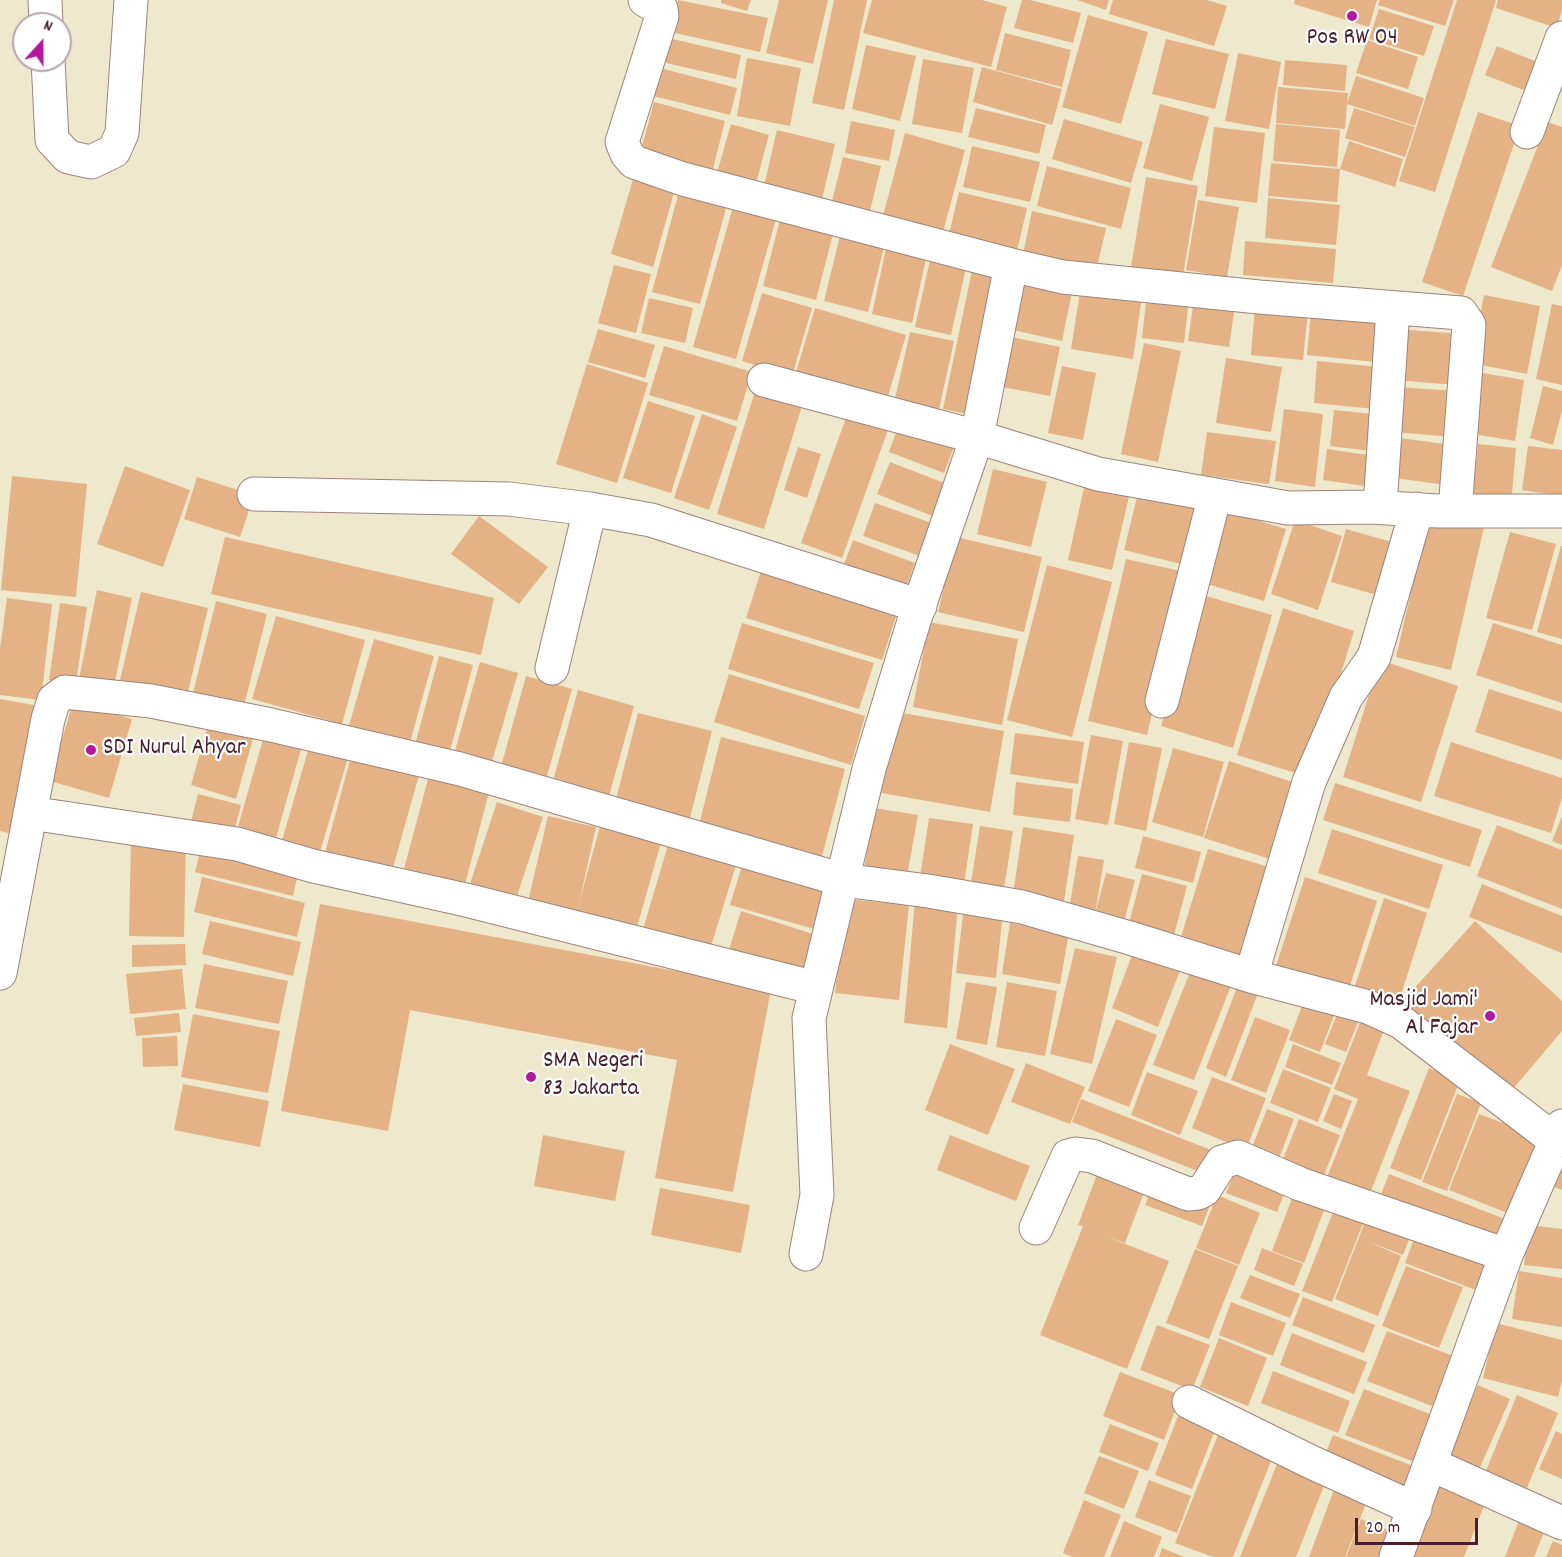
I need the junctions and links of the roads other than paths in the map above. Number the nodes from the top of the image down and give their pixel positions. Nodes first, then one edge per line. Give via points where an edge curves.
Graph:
1 (130, 0) edge
2 (645, 0) edge
3 (1562, 38) edge
4 (49, 72) edge
5 (1527, 132) dead end
6 (1011, 266) junction
7 (1393, 308) junction
8 (764, 380) dead end
9 (977, 437) junction
10 (254, 494) dead end
11 (1215, 495) junction
12 (1380, 507) junction
13 (590, 509) junction
14 (1418, 509) junction
15 (1455, 511) junction
16 (1562, 511) edge
17 (920, 606) junction
18 (552, 668) dead end
19 (1162, 701) dead end
20 (30, 813) junction
21 (843, 880) junction
22 (0, 973) edge
23 (1251, 976) junction
24 (813, 1003) junction
25 (1559, 1134) edge
26 (1036, 1228) dead end
27 (806, 1254) dead end
28 (1506, 1255) junction
29 (1189, 1402) dead end
30 (1430, 1464) junction
31 (1415, 1509) junction
32 (1562, 1523) edge
33 (1396, 1557) edge

1 - 4 street via 122,133 114,150 90,162 68,157 52,140
2 - 6 street via 661,9 662,16 622,142 634,162 683,179
3 - 5 street
6 - 7 street via 1063,277
6 - 9 street
7 - 12 street
7 - 15 street via 1461,313 1469,325
8 - 9 street
9 - 11 street via 1098,474
9 - 17 street
10 - 13 street via 509,499
11 - 12 street via 1288,508
11 - 19 street
12 - 14 street
13 - 17 street via 651,520
13 - 18 street
14 - 15 street
14 - 23 street via 1374,657 1346,697 1309,782
15 - 16 street
17 - 21 street via 869,769
20 - 21 street via 48,719 54,700 65,692 162,703 460,769
20 - 22 street
20 - 24 street via 237,844 313,866 466,900
21 - 23 street via 1022,907
21 - 24 street
23 - 25 street via 1368,1007 1401,1022
24 - 27 street via 817,1195
25 - 28 street
26 - 28 street via 1068,1156 1092,1156 1188,1194 1204,1190 1222,1162 1238,1157 1300,1184
28 - 30 street
29 - 31 street
30 - 31 street
30 - 32 street
31 - 33 street

